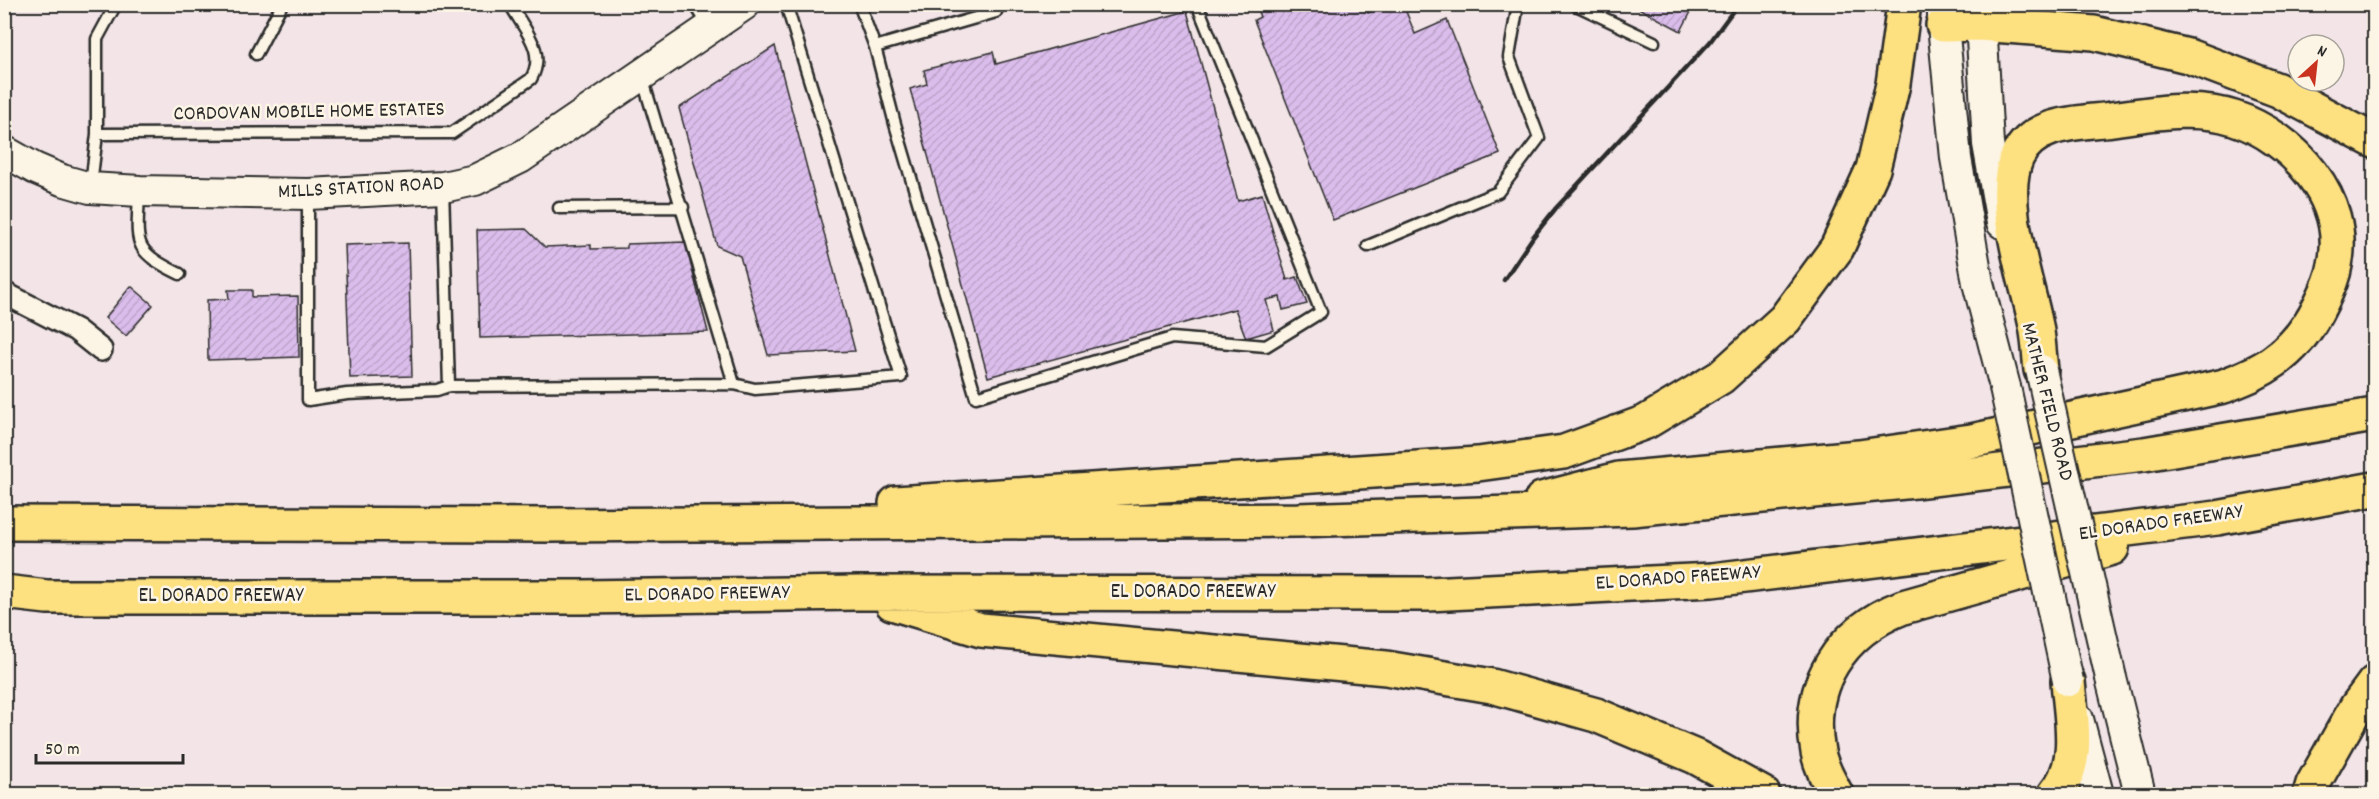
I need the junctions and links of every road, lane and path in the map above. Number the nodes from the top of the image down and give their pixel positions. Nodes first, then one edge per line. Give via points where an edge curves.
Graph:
1 (116, 4) edge
2 (282, 4) edge
3 (510, 4) edge
4 (745, 4) edge
5 (786, 4) edge
6 (859, 4) edge
7 (994, 4) edge
8 (1197, 4) edge
9 (1518, 4) edge
10 (1574, 4) edge
11 (1904, 4) edge
12 (1980, 14) edge
13 (1943, 15) edge
14 (702, 16) edge
15 (1654, 42) dead end
16 (876, 47) junction
17 (256, 54) dead end
18 (642, 75) junction
19 (97, 134) junction
20 (2374, 141) edge
21 (4, 151) edge
22 (443, 187) junction
23 (90, 188) junction
24 (140, 191) junction
25 (308, 194) junction
26 (683, 207) junction
27 (558, 208) dead end
28 (1368, 246) dead end
29 (180, 274) dead end
30 (4, 293) edge
31 (101, 350) dead end
32 (2041, 370) junction
33 (734, 384) junction
34 (449, 386) junction
35 (2374, 415) edge
36 (2374, 489) edge
37 (1480, 516) junction
38 (2217, 518) junction
39 (4, 523) edge
40 (549, 525) junction
41 (4, 592) edge
42 (858, 592) junction
43 (2068, 681) junction
44 (2374, 683) edge
45 (1763, 795) edge
46 (1836, 795) edge
47 (2055, 795) edge
48 (2098, 795) edge
49 (2140, 795) edge
50 (2310, 795) edge

1 - 19 lane via 97,39
2 - 17 lane
3 - 19 lane, CORDOVAN MOBILE HOME ESTATES via 536,48 536,70 531,79 453,133
4 - 14 main road, MILLS STATION ROAD
5 - 33 lane via 901,376 755,389
6 - 16 lane
7 - 16 lane via 996,12
8 - 16 lane via 1321,312 1266,346 1172,338 976,397
9 - 28 lane via 1509,57 1539,138 1498,192
10 - 15 lane
11 - 40 highway via 1893,84 1873,169 1837,248 1785,319 1721,377 1646,422 1564,452 1478,464
12 - 13 highway
12 - 20 highway via 2094,33 2188,56 2278,90
12 - 32 main road, MATHER FIELD ROAD via 1990,155 2011,268
13 - 43 main road, MATHER FIELD ROAD, bridge via 1958,170 1978,283 2006,387
14 - 18 main road, MILLS STATION ROAD
18 - 22 main road, MILLS STATION ROAD via 520,158 475,180
18 - 26 lane
19 - 23 lane
21 - 23 main road, MILLS STATION ROAD via 53,176
22 - 25 main road, MILLS STATION ROAD
22 - 34 lane
23 - 24 main road, MILLS STATION ROAD
24 - 25 main road, MILLS STATION ROAD
24 - 29 lane via 138,241 153,260
25 - 34 lane via 308,400
26 - 27 lane
26 - 33 lane
30 - 31 street via 76,330
32 - 37 highway via 2036,324 2011,206 2016,158 2025,142 2041,132 2069,124 2172,111 2214,113 2262,130 2288,147 2316,178 2330,206 2337,237 2336,264 2328,289 2304,332 2275,361 2253,375 2224,386 1971,441 1859,457 1619,479
32 - 49 main road, MATHER FIELD ROAD, bridge
33 - 34 lane
35 - 37 highway via 2144,454 1915,481 1632,509
36 - 38 highway, EL DORADO FREEWAY
37 - 40 highway
38 - 42 highway, EL DORADO FREEWAY via 1712,580 1428,594
38 - 46 highway via 1903,607 1862,628 1832,663 1816,707 1818,753
39 - 40 highway
41 - 42 highway, EL DORADO FREEWAY via 47,597 582,597
42 - 45 highway via 981,630 1386,668 1492,686 1596,715 1696,757
43 - 47 highway via 2073,755 2063,785
43 - 48 main road, MATHER FIELD ROAD
44 - 50 highway via 2356,706

